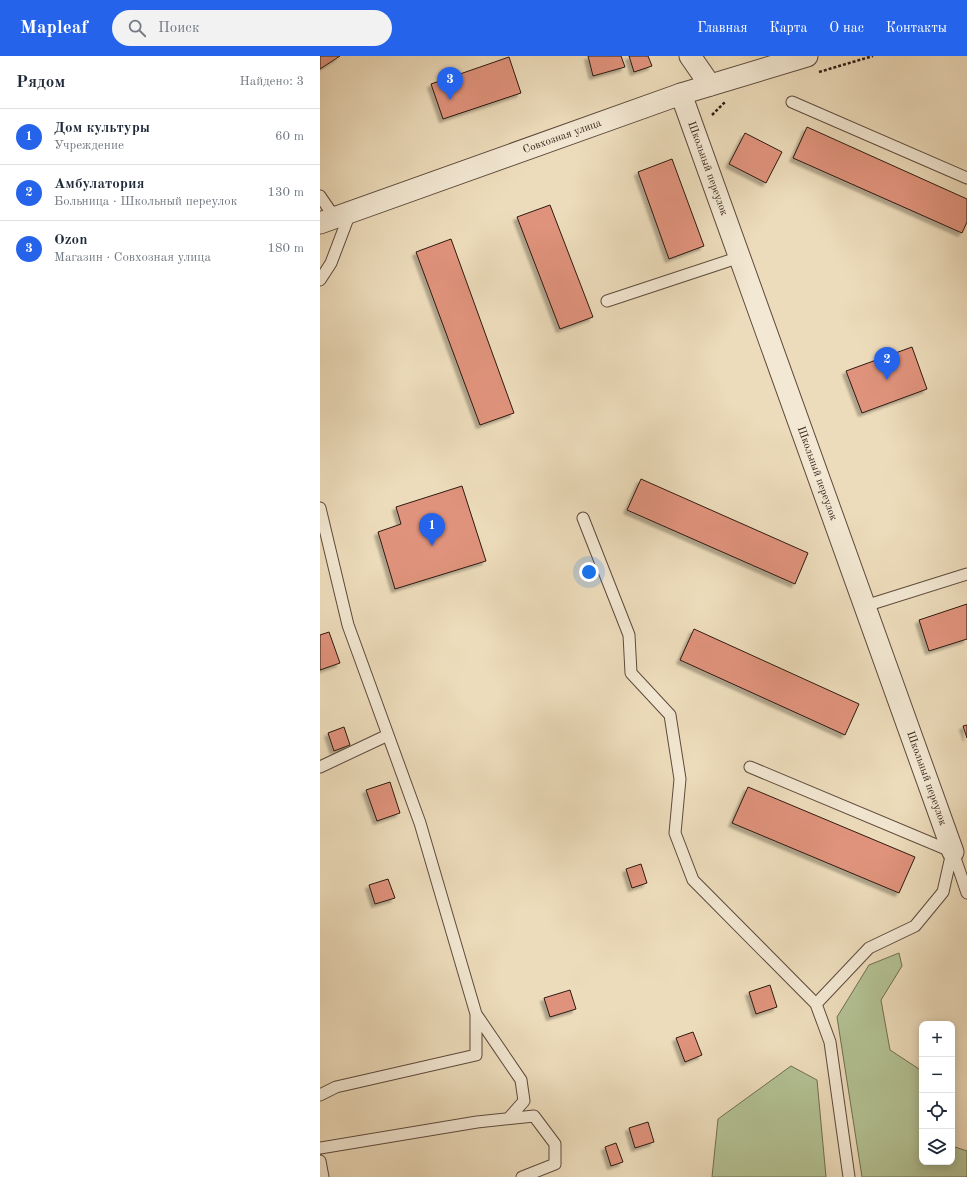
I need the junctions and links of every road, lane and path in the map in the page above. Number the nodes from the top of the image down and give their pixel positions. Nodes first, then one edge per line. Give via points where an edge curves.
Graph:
1 (690, 56) edge
2 (807, 56) edge
3 (710, 85) junction
4 (682, 94) junction
5 (792, 102) dead end
6 (967, 178) edge
7 (320, 196) edge
8 (335, 218) edge
9 (740, 257) junction
10 (320, 280) edge
11 (607, 301) dead end
12 (320, 508) edge
13 (583, 518) dead end
14 (967, 574) edge
15 (865, 606) junction
16 (388, 735) junction
17 (750, 767) dead end
18 (320, 768) edge
19 (953, 852) junction
20 (967, 893) edge
21 (816, 1004) junction
22 (476, 1014) junction
23 (320, 1095) edge
24 (509, 1118) junction
25 (320, 1148) edge
26 (522, 1177) edge
27 (849, 1177) edge

1 - 3 street
2 - 3 street, Совхозная улица
3 - 4 street, Совхозная улица
4 - 8 street, Совхозная улица
4 - 9 street, Школьный переулок
5 - 6 lane
7 - 8 lane
8 - 10 lane via 331,263
9 - 11 lane
9 - 15 street, Школьный переулок
12 - 16 lane via 348,625
13 - 21 lane via 629,635 630,673 670,715 680,779 675,834 693,880
14 - 15 lane
15 - 19 street, Школьный переулок
16 - 18 lane
16 - 22 lane via 420,823
17 - 19 lane
19 - 20 lane
19 - 21 lane via 943,892 915,926 869,948
21 - 27 lane via 830,1042
22 - 23 lane via 476,1054 336,1087
22 - 24 lane via 521,1080 524,1101
24 - 25 lane
24 - 26 lane via 534,1116 555,1144 555,1164

